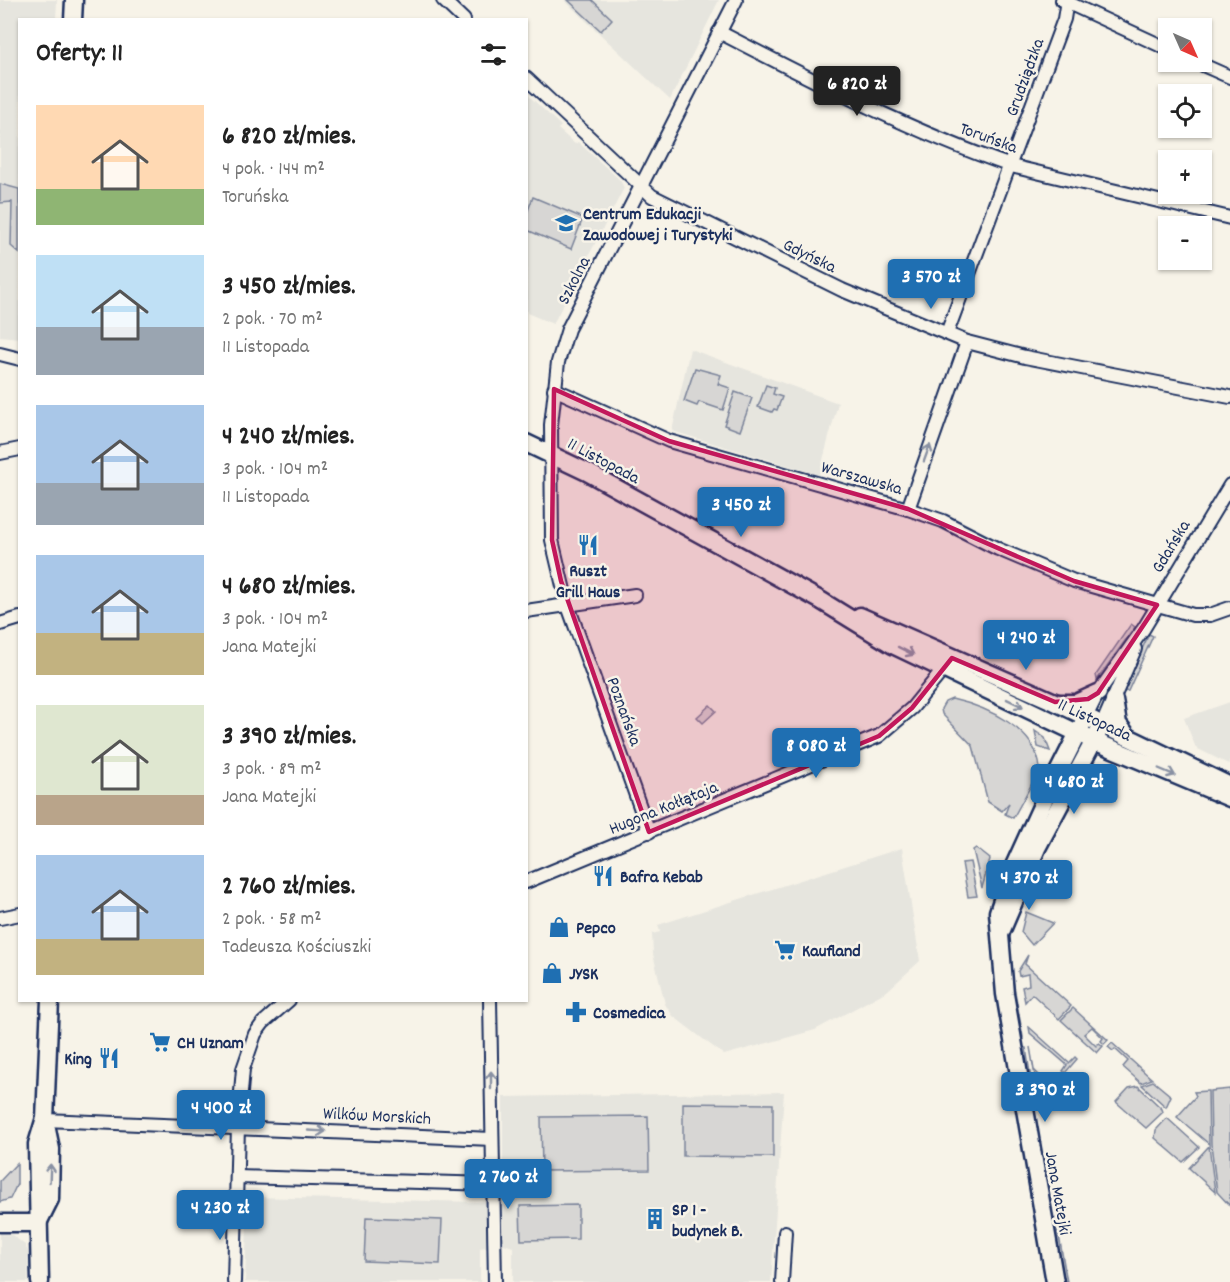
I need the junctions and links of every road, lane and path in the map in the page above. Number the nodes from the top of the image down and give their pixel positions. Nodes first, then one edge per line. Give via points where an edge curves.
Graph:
1 (74, 0) edge
2 (443, 0) edge
3 (736, 0) edge
4 (1065, 1) edge
5 (73, 18) edge
6 (462, 18) edge
7 (719, 32) junction
8 (1158, 44) edge
9 (1212, 69) edge
10 (1230, 77) edge
11 (528, 80) edge
12 (1011, 166) junction
13 (642, 185) junction
14 (1230, 218) edge
15 (947, 333) junction
16 (968, 342) junction
17 (0, 354) edge
18 (18, 358) edge
19 (554, 389) junction
20 (1230, 397) edge
21 (528, 444) edge
22 (18, 449) edge
23 (0, 453) edge
24 (551, 454) junction
25 (1230, 485) edge
26 (908, 508) junction
27 (635, 595) dead end
28 (567, 603) junction
29 (1157, 605) junction
30 (1230, 608) edge
31 (528, 611) edge
32 (18, 619) edge
33 (0, 624) edge
34 (1144, 628) junction
35 (948, 664) junction
36 (1098, 693) junction
37 (1114, 700) junction
38 (1055, 702) junction
39 (1086, 717) junction
40 (1047, 719) junction
41 (1102, 725) junction
42 (1077, 734) junction
43 (1128, 737) junction
44 (1094, 741) junction
45 (1121, 753) junction
46 (1064, 759) junction
47 (1081, 766) junction
48 (1230, 786) edge
49 (1230, 798) edge
50 (649, 832) junction
51 (528, 881) edge
52 (18, 914) edge
53 (0, 918) edge
54 (1001, 932) junction
55 (50, 1002) edge
56 (287, 1002) edge
57 (490, 1002) edge
58 (240, 1099) junction
59 (45, 1120) junction
60 (204, 1126) junction
61 (238, 1126) junction
62 (492, 1139) junction
63 (237, 1177) junction
64 (493, 1184) junction
65 (0, 1223) edge
66 (38, 1223) junction
67 (785, 1232) dead end
68 (40, 1282) edge
69 (234, 1282) edge
70 (495, 1282) edge
71 (782, 1282) edge
72 (1055, 1282) edge

1 - 5 street
2 - 6 street
3 - 7 street, Szkolna
4 - 8 street
4 - 12 street, Grudziądzka via 1064,19
7 - 12 street, Toruńska via 903,123
7 - 13 street, Szkolna
9 - 10 street
11 - 13 street, Gdyńska
12 - 14 street, Toruńska
12 - 15 street, Grudziądzka
13 - 15 street, Gdyńska via 652,196 782,261
13 - 19 street, Szkolna via 568,329
15 - 16 street, Gdyńska
16 - 20 street, Gdyńska
26 -> 16 street
17 - 18 street
19 - 24 street, Szkolna
19 - 26 street, Warszawska via 669,441
21 - 24 street, 11 Listopada
22 - 23 street
24 - 28 street, Szkolna via 552,540
24 - 35 street, 11 Listopada via 820,600 877,636
25 - 29 street, Gdańska
26 - 29 street, Warszawska via 1074,581
27 - 28 street
28 - 31 street
28 - 50 street, Poznańska
29 - 30 street, Warszawska via 1200,616
29 - 34 street, Gdańska
32 - 33 street
34 - 36 street, Gdańska
34 - 37 street, Gdańska
35 - 38 street, 11 Listopada
35 -> 40 street, 11 Listopada
35 - 50 street, Hugona Kołłątaja via 912,708 879,736
36 - 38 street via 1076,703
36 - 39 street, Gdańska
37 - 41 street, Gdańska
37 - 43 street via 1118,724
38 - 39 street, 11 Listopada
39 - 41 street, 11 Listopada
39 - 42 street, Gdańska
40 - 42 street, 11 Listopada
40 - 46 street via 1063,741
41 - 43 street, 11 Listopada
41 - 44 street, Jana Matejki
42 - 44 street, 11 Listopada
42 - 46 street, Jana Matejki
43 - 48 street, 11 Listopada
44 - 45 street, 11 Listopada
44 - 47 street, Jana Matejki
45 - 47 street via 1106,753
45 -> 49 street, 11 Listopada
46 - 54 street, Jana Matejki via 1003,892 998,912
47 - 54 street, Jana Matejki via 1037,848
50 - 51 street, Hugona Kołłątaja
52 - 53 street
54 - 72 street, Jana Matejki via 1005,994
55 - 59 street
56 - 58 street via 262,1023 250,1042
62 -> 57 street
58 - 60 street via 226,1115
58 - 61 street
59 - 60 street, Wilków Morskich
59 - 66 street via 51,1149 50,1199
60 - 61 street, Wilków Morskich
61 -> 62 street, Wilków Morskich
61 - 63 street
62 - 64 street
63 - 64 street
63 - 69 street
64 - 70 street
65 - 66 street
66 - 68 street
67 - 71 street

